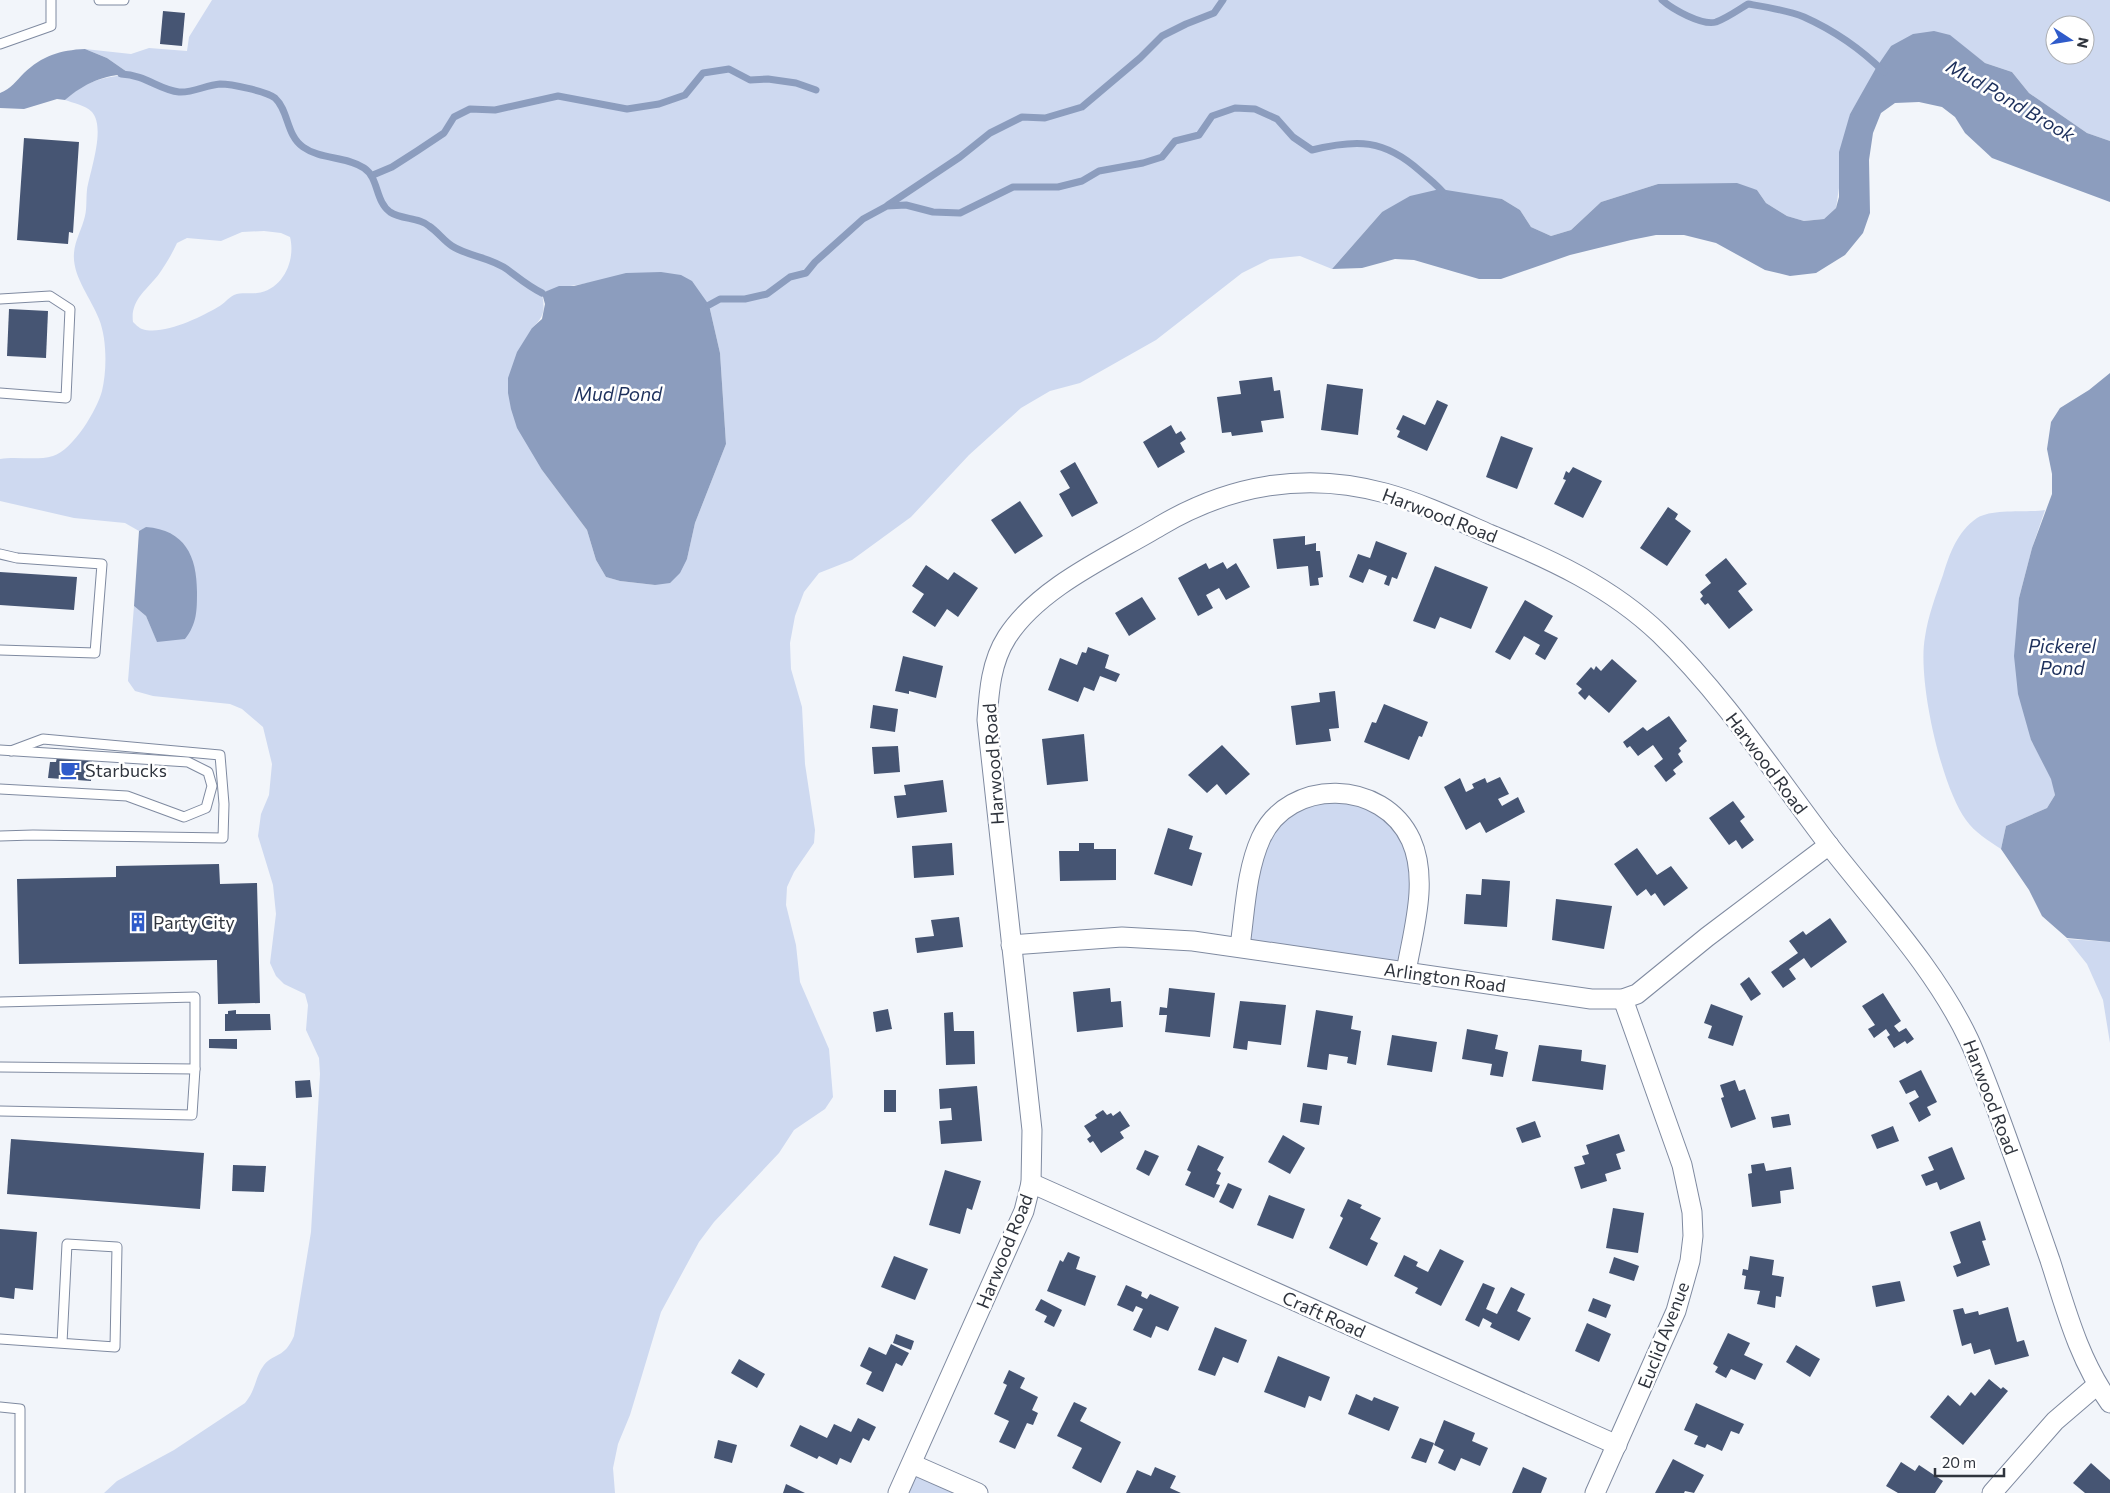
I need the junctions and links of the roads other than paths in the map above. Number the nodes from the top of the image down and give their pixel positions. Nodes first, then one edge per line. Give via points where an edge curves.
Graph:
1 (51, 0) edge
2 (99, 0) edge
3 (124, 0) edge
4 (0, 44) edge
5 (0, 299) edge
6 (0, 393) edge
7 (0, 554) edge
8 (0, 650) edge
9 (0, 750) edge
10 (11, 751) junction
11 (0, 789) edge
12 (0, 836) edge
13 (1829, 845) junction
14 (1010, 945) junction
15 (1240, 946) junction
16 (1406, 972) junction
17 (1623, 999) junction
18 (0, 1002) edge
19 (0, 1067) edge
20 (195, 1069) junction
21 (0, 1111) edge
22 (1032, 1183) junction
23 (0, 1339) edge
24 (62, 1343) junction
25 (2097, 1385) junction
26 (2110, 1403) edge
27 (0, 1408) edge
28 (1617, 1445) junction
29 (912, 1464) junction
30 (972, 1492) edge
31 (20, 1493) edge
32 (898, 1493) edge
33 (1596, 1493) edge
34 (1992, 1493) edge

1 - 4 lane via 51,26
2 - 3 lane
5 - 6 lane via 50,296 70,309 66,398
7 - 8 lane via 102,564 96,653
9 - 10 lane
10 - 11 lane via 188,762 208,772 212,786 206,808 184,817 127,796
10 - 12 lane via 43,738 220,755 223,838
13 - 14 street, Harwood Road via 1684,659 1638,614 1587,578 1528,550 1384,492 1327,483 1265,485 1235,491 1182,512 1075,576 1022,617 1005,639 994,664 987,720
13 - 17 street, Arlington Road via 1637,994
13 - 25 street, Harwood Road via 1939,986 1971,1043 2027,1192 2076,1340
14 - 15 street, Arlington Road via 1122,937
14 - 22 street, Harwood Road via 1032,1130
15 - 16 street, Arlington Road
15 - 16 street via 1256,854 1270,823 1282,811 1316,796 1357,795 1388,810 1411,840 1416,858 1418,893
16 - 17 street, Arlington Road via 1591,998
17 - 28 street, Euclid Avenue via 1682,1165 1692,1212 1693,1236 1690,1261 1676,1310
18 - 20 lane via 195,997
19 - 20 lane
20 - 21 lane via 192,1115
22 - 28 street, Craft Road
22 - 29 street, Harwood Road via 1014,1236
23 - 24 lane
24 - 24 lane via 115,1347 116,1247 67,1244
25 - 26 street, Harwood Road
25 - 34 street via 2055,1421
27 - 31 lane via 20,1409
28 - 33 street, Euclid Avenue
29 - 30 street
29 - 32 street, Harwood Road

